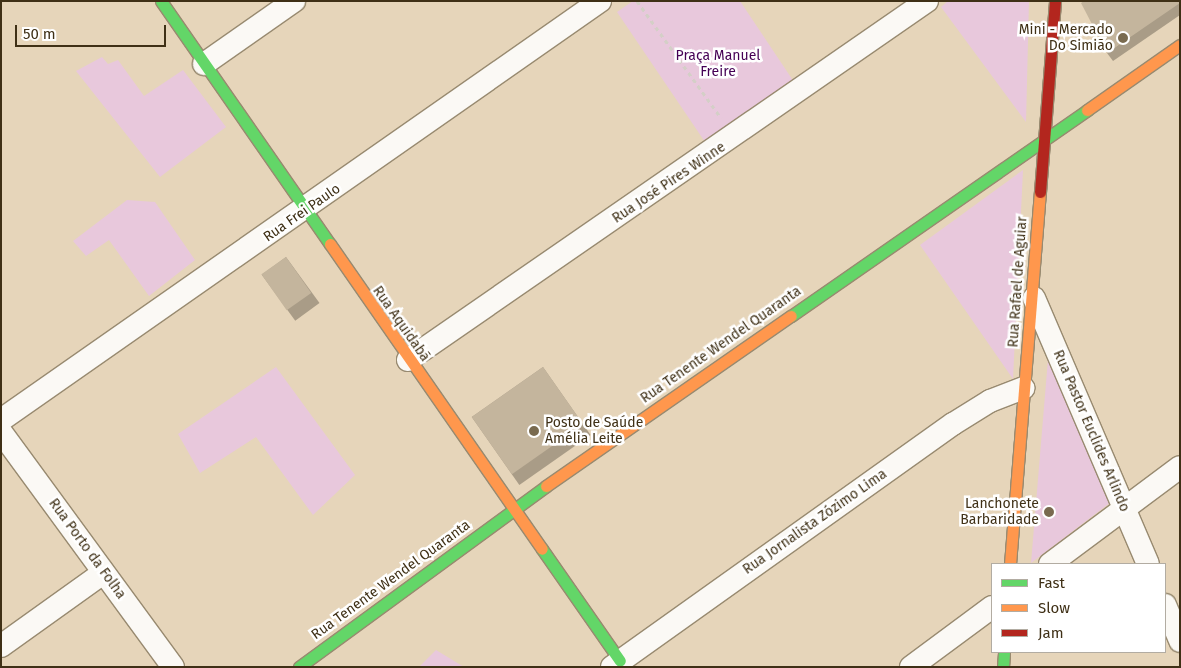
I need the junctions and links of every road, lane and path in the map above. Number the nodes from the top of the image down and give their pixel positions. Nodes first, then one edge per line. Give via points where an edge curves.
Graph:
1 (161, 1) edge
2 (294, 1) edge
3 (600, 1) edge
4 (636, 1) edge
5 (927, 1) edge
6 (1055, 1) edge
7 (1180, 45) edge
8 (204, 64) junction
9 (735, 138) junction
10 (1043, 140) junction
11 (304, 212) junction
12 (1034, 298) junction
13 (408, 360) junction
14 (1024, 388) junction
15 (1, 420) edge
16 (1, 432) edge
17 (1180, 467) edge
18 (514, 508) junction
19 (1125, 508) junction
20 (1010, 563) edge
21 (1051, 563) edge
22 (1148, 563) edge
23 (103, 572) junction
24 (1166, 607) edge
25 (991, 608) edge
26 (1180, 641) edge
27 (1, 646) edge
28 (1004, 653) edge
29 (616, 664) edge
30 (173, 667) edge
31 (299, 667) edge
32 (911, 667) edge
33 (1003, 667) edge

1 - 8 street, Rua Aquidabã
2 - 8 street
3 - 11 street, Rua Frei Paulo
4 - 9 path
5 - 9 street, Rua José Pires Winne
6 - 10 street, Rua Rafael de Aguiar
7 - 10 street, Rua Tenente Wendel Quaranta
8 - 11 street, Rua Aquidabã
9 - 13 street, Rua José Pires Winne
10 - 12 street, Rua Rafael de Aguiar
10 - 18 street, Rua Tenente Wendel Quaranta
11 - 13 street, Rua Aquidabã
11 - 15 street, Rua Frei Paulo
12 - 14 street, Rua Rafael de Aguiar
12 - 19 street, Rua Pastor Euclides Arlindo
13 - 18 street, Rua Aquidabã
14 - 20 street, Rua Rafael de Aguiar
14 - 29 street, Rua Jornalista Zózimo Lima via 990,401 953,424
16 - 23 street, Rua Porto da Folha
17 - 19 street
18 - 29 street, Rua Aquidabã
18 - 31 street, Rua Tenente Wendel Quaranta
19 - 21 street
19 - 22 street, Rua Pastor Euclides Arlindo
23 - 27 street
23 - 30 street, Rua Porto da Folha
24 - 26 street
25 - 32 street
28 - 33 street

